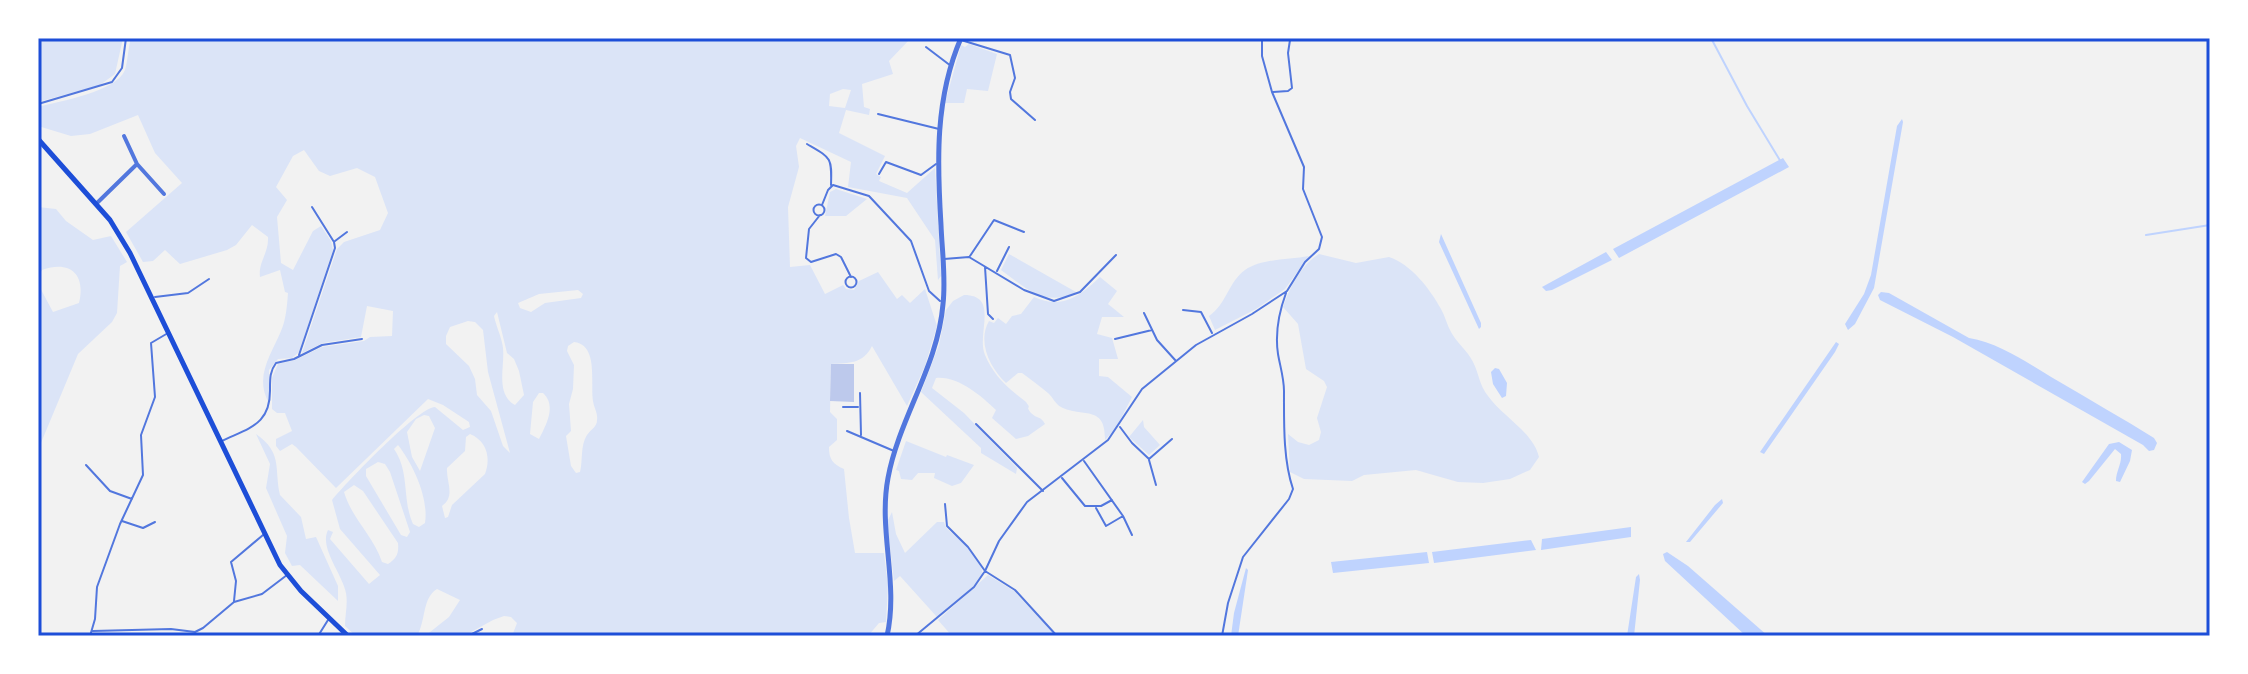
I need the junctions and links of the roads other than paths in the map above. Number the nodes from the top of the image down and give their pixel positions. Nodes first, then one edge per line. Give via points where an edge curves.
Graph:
1 (126, 38) edge
2 (1262, 38) edge
3 (960, 39) edge
4 (1290, 40) dead end
5 (926, 47) dead end
6 (951, 66) junction
7 (1272, 92) junction
8 (38, 104) edge
9 (878, 114) dead end
10 (1035, 120) dead end
11 (939, 129) junction
12 (124, 136) dead end
13 (39, 141) edge
14 (807, 144) dead end
15 (938, 162) junction
16 (137, 164) junction
17 (879, 174) dead end
18 (831, 186) junction
19 (164, 194) dead end
20 (96, 204) junction
21 (822, 205) junction
22 (312, 207) dead end
23 (820, 215) junction
24 (347, 232) dead end
25 (1024, 232) dead end
26 (334, 242) junction
27 (1009, 247) dead end
28 (1116, 255) dead end
29 (969, 257) junction
30 (943, 259) junction
31 (985, 266) junction
32 (996, 272) junction
33 (851, 277) dead end
34 (209, 279) dead end
35 (1287, 291) junction
36 (154, 298) junction
37 (943, 302) junction
38 (1183, 310) dead end
39 (1144, 313) dead end
40 (993, 319) dead end
41 (1152, 330) junction
42 (169, 332) junction
43 (1213, 334) junction
44 (362, 339) dead end
45 (1115, 339) dead end
46 (299, 357) junction
47 (1176, 361) junction
48 (860, 393) dead end
49 (843, 407) dead end
50 (860, 407) junction
51 (976, 424) dead end
52 (1119, 426) junction
53 (847, 431) dead end
54 (861, 438) junction
55 (1172, 439) dead end
56 (221, 441) junction
57 (894, 451) junction
58 (1149, 459) junction
59 (1083, 460) junction
60 (86, 465) dead end
61 (1061, 477) junction
62 (1156, 485) dead end
63 (1043, 491) junction
64 (132, 499) junction
65 (1112, 500) junction
66 (945, 504) dead end
67 (1096, 507) junction
68 (1123, 516) junction
69 (121, 521) junction
70 (155, 522) dead end
71 (264, 534) junction
72 (1132, 535) dead end
73 (985, 571) junction
74 (287, 575) junction
75 (234, 602) junction
76 (329, 619) junction
77 (482, 629) dead end
78 (92, 631) junction
79 (143, 631) junction
80 (921, 632) junction
81 (195, 634) edge
82 (90, 636) edge
83 (148, 636) edge
84 (318, 636) edge
85 (348, 636) edge
86 (468, 636) edge
87 (887, 636) edge
88 (915, 636) edge
89 (925, 636) edge
90 (1057, 636) edge
91 (1222, 636) edge

1 - 8 lane via 122,68 112,82
2 - 7 lane
3 - 6 street
3 - 10 lane via 1010,55 1015,78 1009,95
4 - 7 lane via 1292,88
5 - 6 lane
6 - 11 street
7 - 35 lane via 1302,162 1303,189 1322,237 1319,249
9 - 11 lane
11 - 15 street
12 - 16 street
13 - 20 main road
14 - 18 lane via 829,156
15 - 17 lane via 919,175 886,162
15 - 30 street
16 - 19 street
16 - 20 street
18 - 21 lane
18 - 37 lane via 869,196 911,241 929,291
20 - 36 main road via 121,236
21 - 23 lane
21 - 23 lane via 814,208
22 - 26 lane
23 - 33 lane via 809,229 806,258 811,262 836,254
24 - 26 lane
25 - 29 lane via 994,220
26 - 46 lane
27 - 32 lane
28 - 32 lane via 1088,286 1061,301 1038,297
29 - 30 lane
29 - 31 lane
30 - 37 street
31 - 32 lane
31 - 40 lane via 988,314
34 - 36 lane via 188,293
35 - 43 lane
35 - 91 lane via 1277,339 1293,489 1243,557
36 - 42 main road
37 - 57 street via 934,350
38 - 43 lane via 1201,312
39 - 41 lane
41 - 45 lane
41 - 47 lane
42 - 56 main road
42 - 64 lane via 151,345 155,397 141,435 144,471
43 - 47 lane
44 - 46 lane via 322,345
46 - 56 lane via 273,366 271,402 262,419
47 - 52 lane via 1135,396
48 - 50 lane
49 - 50 lane
50 - 54 lane
51 - 63 lane
52 - 58 lane
52 - 59 lane
53 - 54 lane
54 - 57 lane
55 - 58 lane
56 - 71 main road
57 - 87 street via 885,504 892,596
58 - 62 lane
59 - 61 lane
59 - 65 lane
60 - 64 lane via 110,491
61 - 63 lane
61 - 67 lane via 1082,504
63 - 73 lane via 1023,507
64 - 69 lane
65 - 67 lane
65 - 68 lane
66 - 73 lane via 947,526
67 - 68 lane via 1106,526
68 - 72 lane
69 - 70 lane via 143,528
69 - 78 lane via 97,587
71 - 74 main road
71 - 75 lane via 231,562
73 - 80 lane via 968,593
73 - 90 lane via 1015,590
74 - 75 lane via 262,594
74 - 76 main road
75 - 81 lane
76 - 84 lane
76 - 85 main road
77 - 86 lane
78 - 79 lane
78 - 82 lane
79 - 81 lane
79 - 83 lane
80 - 88 lane
80 - 89 lane

